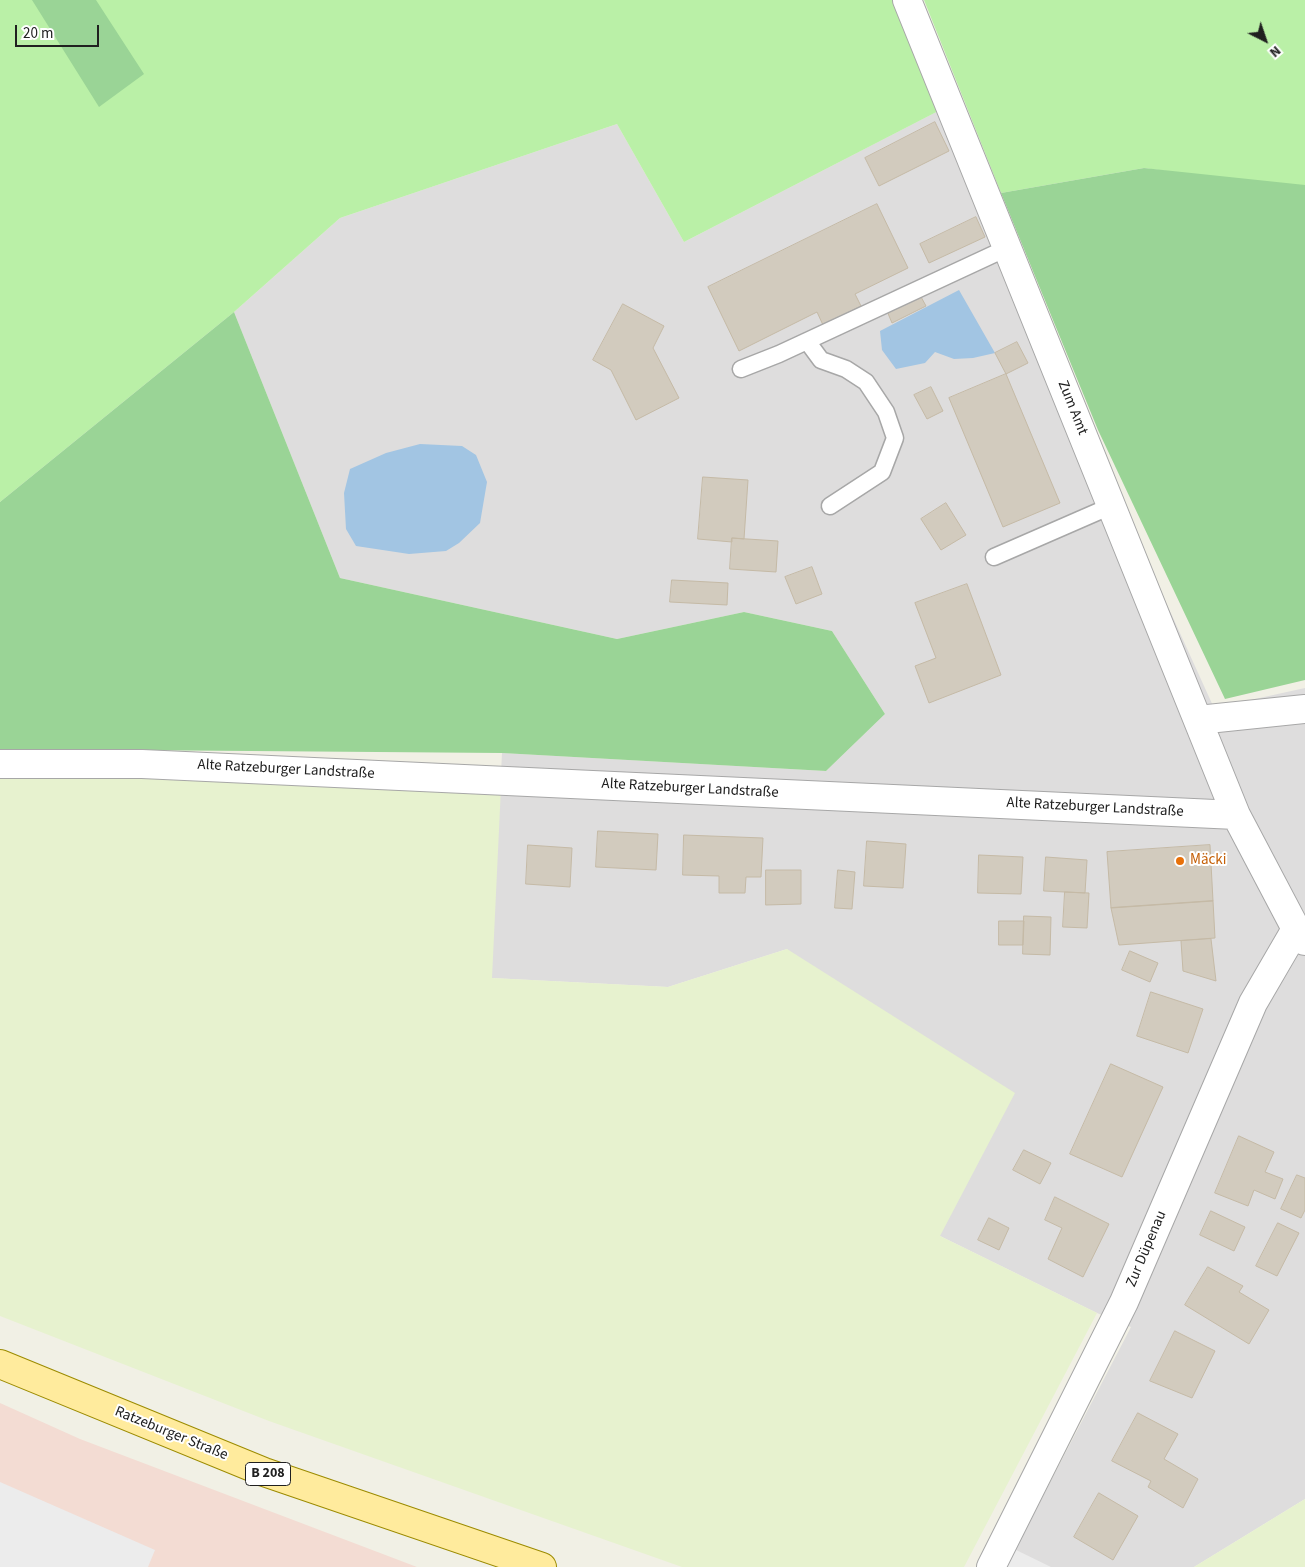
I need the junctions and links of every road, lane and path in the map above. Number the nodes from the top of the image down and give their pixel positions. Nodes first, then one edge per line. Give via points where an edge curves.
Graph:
1 (908, 0) edge
2 (1007, 248) junction
3 (807, 341) junction
4 (741, 369) dead end
5 (830, 506) dead end
6 (1111, 506) junction
7 (994, 557) dead end
8 (1305, 708) edge
9 (1198, 720) junction
10 (0, 764) edge
11 (1236, 815) junction
12 (1300, 935) edge
13 (0, 1364) edge
14 (542, 1567) edge
15 (991, 1567) edge

1 - 2 street, Zum Amt
2 - 3 lane
2 - 6 street, Zum Amt
3 - 4 lane
3 - 5 lane via 821,360 846,369 866,382 886,412 895,438 882,472
6 - 7 lane
6 - 9 street, Zum Amt
8 - 9 street
9 - 11 street, Zum Amt
10 - 11 street, Alte Ratzeburger Landstraße via 142,764
11 - 12 street
12 - 15 street, Zur Düpenau via 1253,1003 1124,1302
13 - 14 main road, Ratzeburger Straße / B 208 via 264,1472

